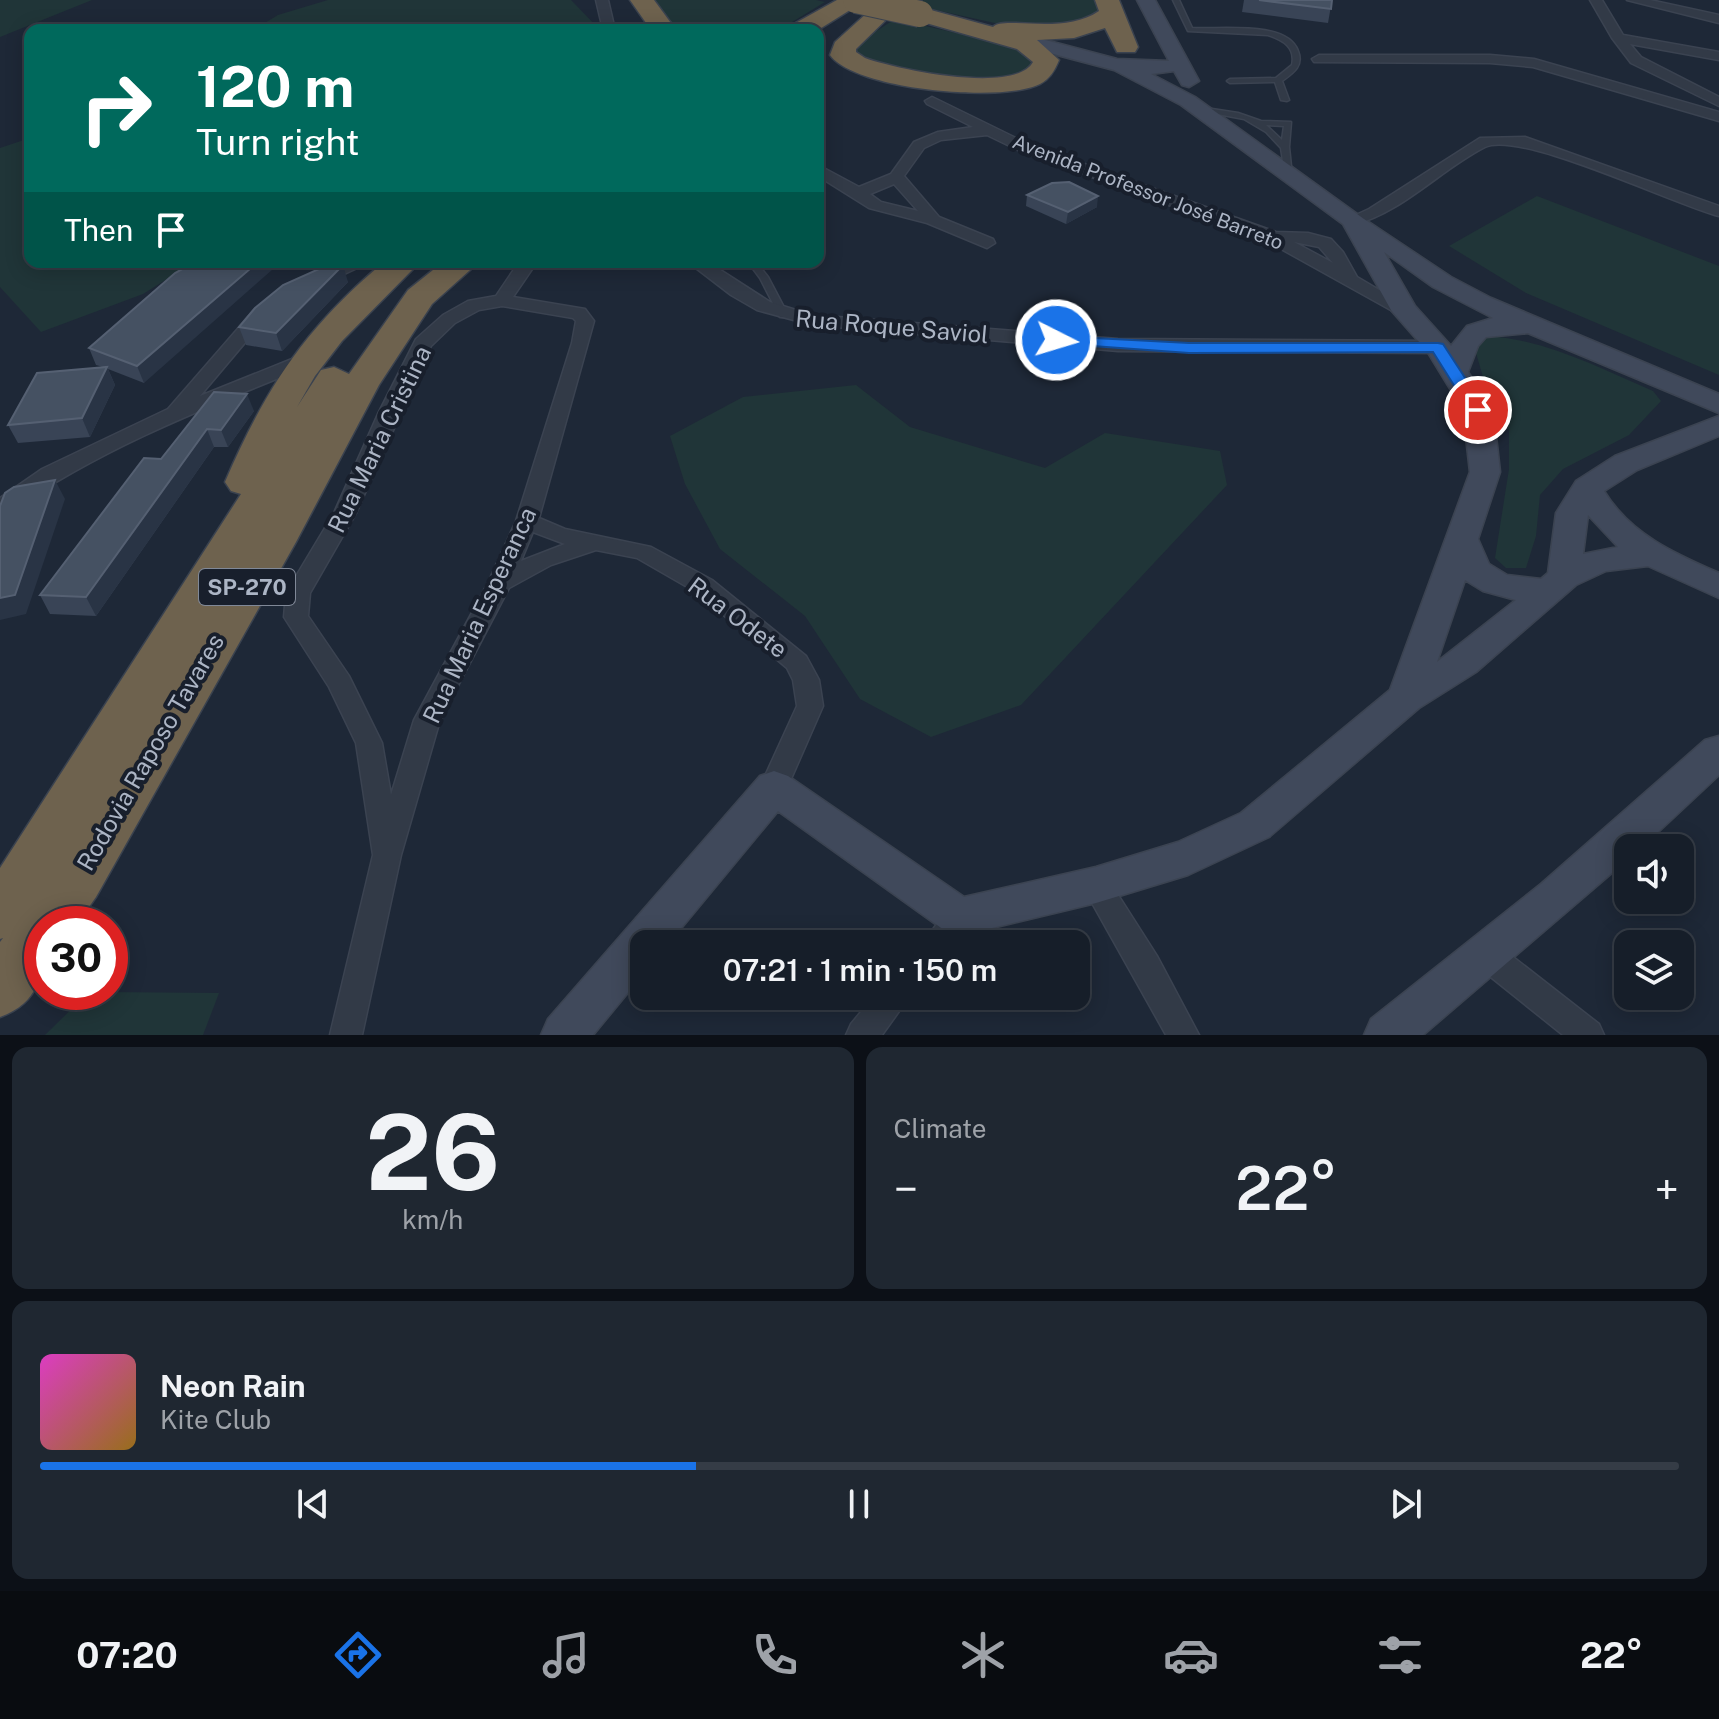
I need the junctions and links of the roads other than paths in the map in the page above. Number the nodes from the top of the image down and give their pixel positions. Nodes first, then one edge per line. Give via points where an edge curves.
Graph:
1 (602, 0) edge
2 (642, 0) edge
3 (855, 0) edge
4 (1146, 0) edge
5 (1176, 0) edge
6 (1596, 0) edge
7 (1633, 0) edge
8 (896, 6) edge
9 (1109, 7) edge
10 (1719, 19) edge
11 (608, 24) edge
12 (659, 24) edge
13 (821, 24) edge
14 (824, 28) edge
15 (982, 29) junction
16 (1011, 30) junction
17 (1618, 38) junction
18 (1175, 56) junction
19 (1719, 56) edge
20 (1319, 59) dead end
21 (1134, 65) junction
22 (1278, 80) junction
23 (1230, 81) dead end
24 (1285, 100) dead end
25 (932, 101) dead end
26 (1719, 102) edge
27 (1215, 111) junction
28 (1719, 117) edge
29 (1263, 123) junction
30 (989, 130) junction
31 (1285, 147) junction
32 (1262, 154) junction
33 (824, 173) edge
34 (1289, 174) junction
35 (896, 177) junction
36 (858, 193) junction
37 (1719, 211) edge
38 (933, 220) junction
39 (1353, 220) junction
40 (987, 243) dead end
41 (347, 268) edge
42 (397, 268) edge
43 (427, 268) edge
44 (456, 268) edge
45 (524, 268) edge
46 (705, 268) edge
47 (757, 268) edge
48 (502, 301) junction
49 (1404, 310) junction
50 (783, 316) junction
51 (1530, 327) junction
52 (309, 359) junction
53 (1446, 360) junction
54 (175, 413) junction
55 (1715, 419) edge
56 (1587, 488) junction
57 (0, 508) edge
58 (527, 521) junction
59 (1462, 539) junction
60 (598, 542) junction
61 (1650, 555) junction
62 (210, 582) junction
63 (500, 583) junction
64 (1556, 584) junction
65 (1719, 586) edge
66 (1406, 698) junction
67 (1719, 751) edge
68 (774, 787) junction
69 (387, 855) junction
70 (1096, 885) junction
71 (58, 906) edge
72 (0, 914) edge
73 (947, 930) edge
74 (951, 930) edge
75 (24, 955) edge
76 (1488, 956) junction
77 (0, 990) edge
78 (883, 1010) edge
79 (346, 1035) edge
80 (564, 1035) edge
81 (862, 1035) edge
82 (1183, 1035) edge
83 (1387, 1035) edge
84 (1588, 1035) edge

1 - 11 street
2 - 12 highway
3 - 8 highway, bridge
3 - 13 highway
4 - 18 main road
5 - 22 lane via 1190,30 1274,33 1290,40 1297,63
6 - 17 street
7 - 10 street
8 - 14 highway
8 - 15 highway
8 - 15 highway via 844,47 850,63 976,86 1026,81 1041,71 1046,60 1039,51
8 - 16 highway
9 - 16 highway via 1101,23 1070,31
9 - 21 highway
15 - 21 main road
16 - 21 main road via 1079,43
17 - 19 street
17 - 26 street via 1636,60
18 - 21 main road via 1168,69
18 - 27 main road via 1193,88
20 - 28 street via 1516,60
21 - 32 main road
22 - 23 lane
22 - 24 lane
25 - 30 street, Avenida Professor José Barreto
27 - 29 lane
27 - 32 main road
29 - 31 lane
29 - 31 lane via 1288,124
30 - 35 street via 938,136 919,145
30 - 49 street, Avenida Professor José Barreto via 1085,171 1271,236 1329,244 1350,280
31 - 34 lane
32 - 34 main road
33 - 36 street
34 - 39 main road
35 - 36 street
35 - 38 street
36 - 38 street via 875,205
37 - 39 street via 1525,141 1505,139 1485,141 1375,212
38 - 40 street
39 - 49 main road
39 - 51 main road via 1442,282
41 - 54 street via 288,293 253,320
42 - 52 highway via 368,291
43 - 62 highway, Rodovia Raposo Tavares / SP-270 via 388,304 355,346
44 - 71 highway, Rodovia Raposo Tavares / SP-270 via 420,297 360,385 275,542
45 - 48 street
46 - 50 street, Rua Roque Saviol via 752,303
47 - 50 lane
48 - 58 street, Rua Maria Esperanca via 579,313 585,321
48 - 69 street, Rua Maria Cristina via 474,305 423,343 345,513 298,593 296,617 340,683 369,743
49 - 53 main road
50 - 53 street, Rua Roque Saviol via 1118,345
51 - 53 main road via 1478,328
51 - 55 main road via 1683,391
52 - 54 street
52 - 62 highway via 273,416
53 - 59 main road via 1478,410 1485,472
54 - 57 street via 49,474
55 - 56 main road
56 - 61 main road via 1611,525
56 - 64 main road via 1572,513
58 - 60 street, Rua Odete via 560,535
58 - 63 street, Rua Maria Esperanca
59 - 64 main road via 1470,565 1488,580 1512,588
59 - 66 main road
60 - 63 street, Rua Odete via 560,552
60 - 68 street, Rua Odete via 643,552 704,586 797,662 810,706
61 - 64 main road via 1600,560
61 - 65 main road
62 - 72 highway, Rodovia Raposo Tavares / SP-270
63 - 69 street, Rua Maria Esperanca via 427,720
64 - 66 main road via 1463,663
66 - 70 main road via 1255,825 1188,857
67 - 76 main road
68 - 73 main road
68 - 80 main road
69 - 79 street, Rua Maria Esperanca
70 - 74 main road
70 - 82 street
75 - 77 highway, Rodovia Raposo Tavares / SP-270
76 - 83 main road
76 - 84 street
78 - 81 street

